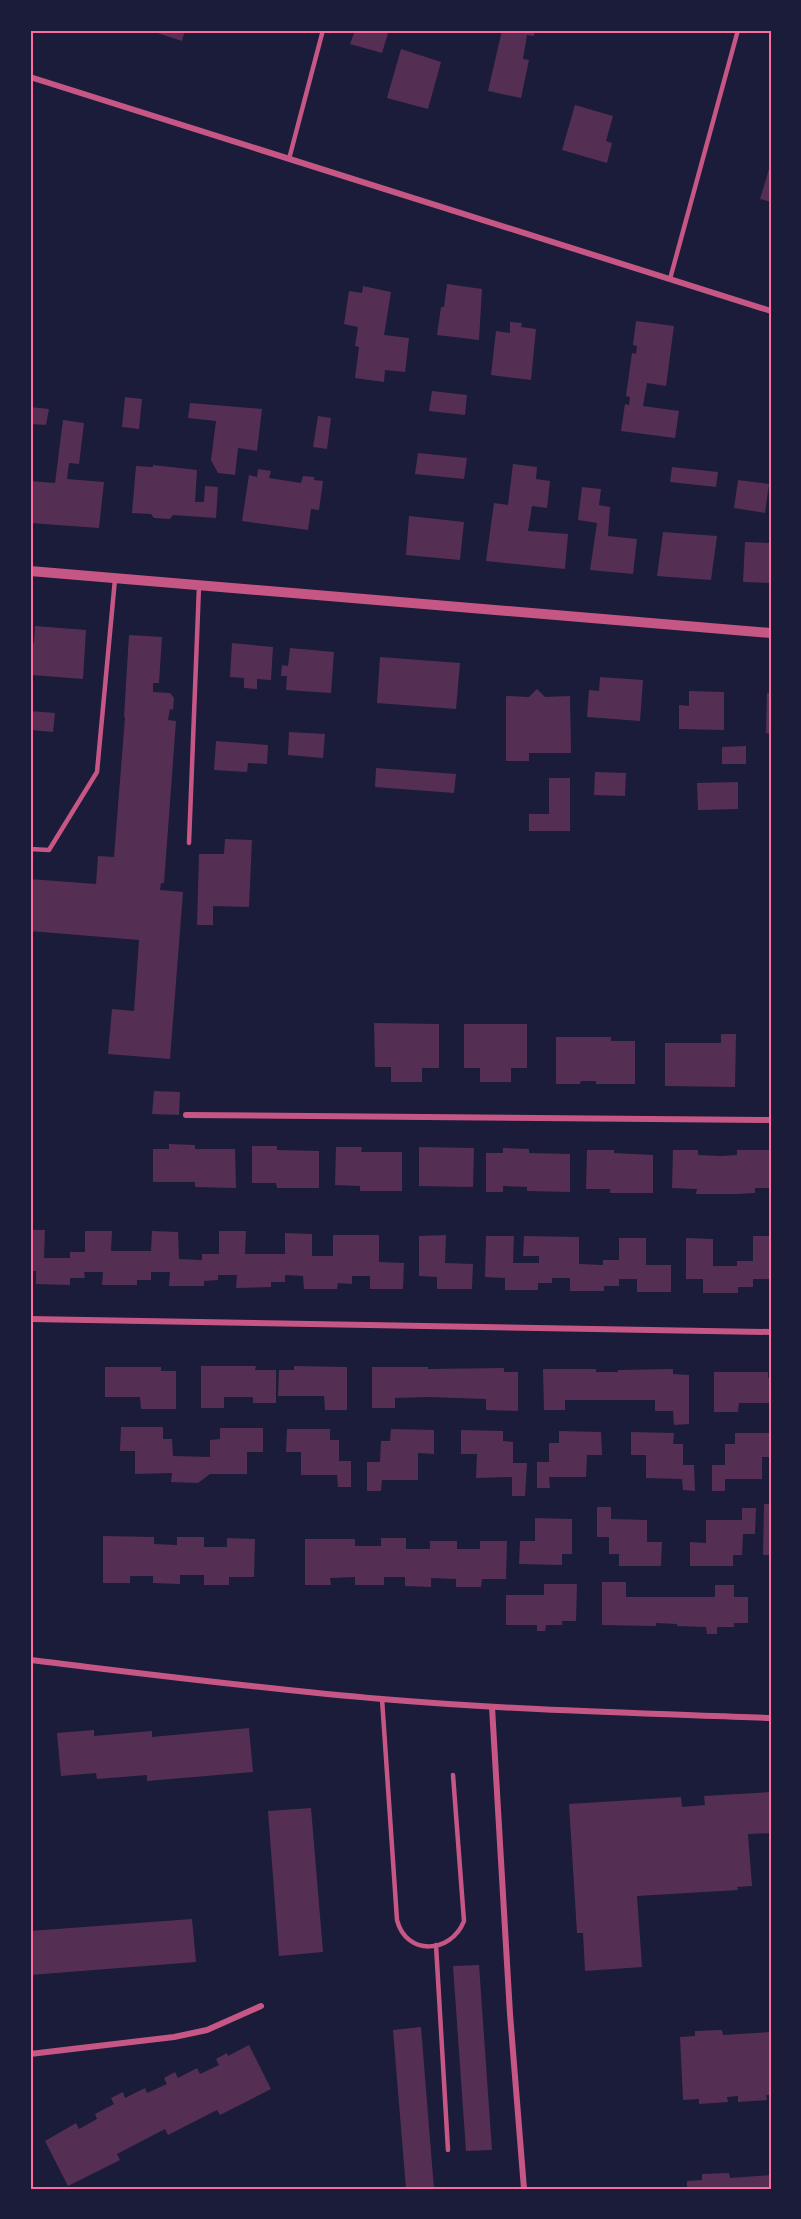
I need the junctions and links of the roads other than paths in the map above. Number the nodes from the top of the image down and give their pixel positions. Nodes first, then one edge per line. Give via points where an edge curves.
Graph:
1 (323, 30) edge
2 (738, 30) edge
3 (30, 77) edge
4 (289, 159) junction
5 (670, 279) junction
6 (771, 311) edge
7 (30, 571) edge
8 (115, 579) junction
9 (199, 586) junction
10 (771, 633) edge
11 (189, 843) dead end
12 (30, 849) edge
13 (186, 1115) dead end
14 (771, 1120) edge
15 (30, 1319) edge
16 (771, 1332) edge
17 (30, 1660) edge
18 (382, 1699) junction
19 (492, 1707) junction
20 (771, 1718) edge
21 (453, 1775) dead end
22 (436, 1945) junction
23 (261, 2006) dead end
24 (30, 2054) edge
25 (448, 2150) dead end
26 (524, 2189) edge

1 - 4 lane
2 - 5 lane
3 - 4 street
4 - 5 street
5 - 6 street
7 - 8 street
8 - 9 street
8 - 12 lane via 97,772 49,850
9 - 10 street
9 - 11 lane
13 - 14 street
15 - 16 street
17 - 18 street
18 - 19 street
18 - 22 lane via 397,1920 406,1939
19 - 20 street
19 - 26 street
21 - 22 lane via 464,1921 454,1938
22 - 25 lane
23 - 24 street via 207,2030 174,2037

